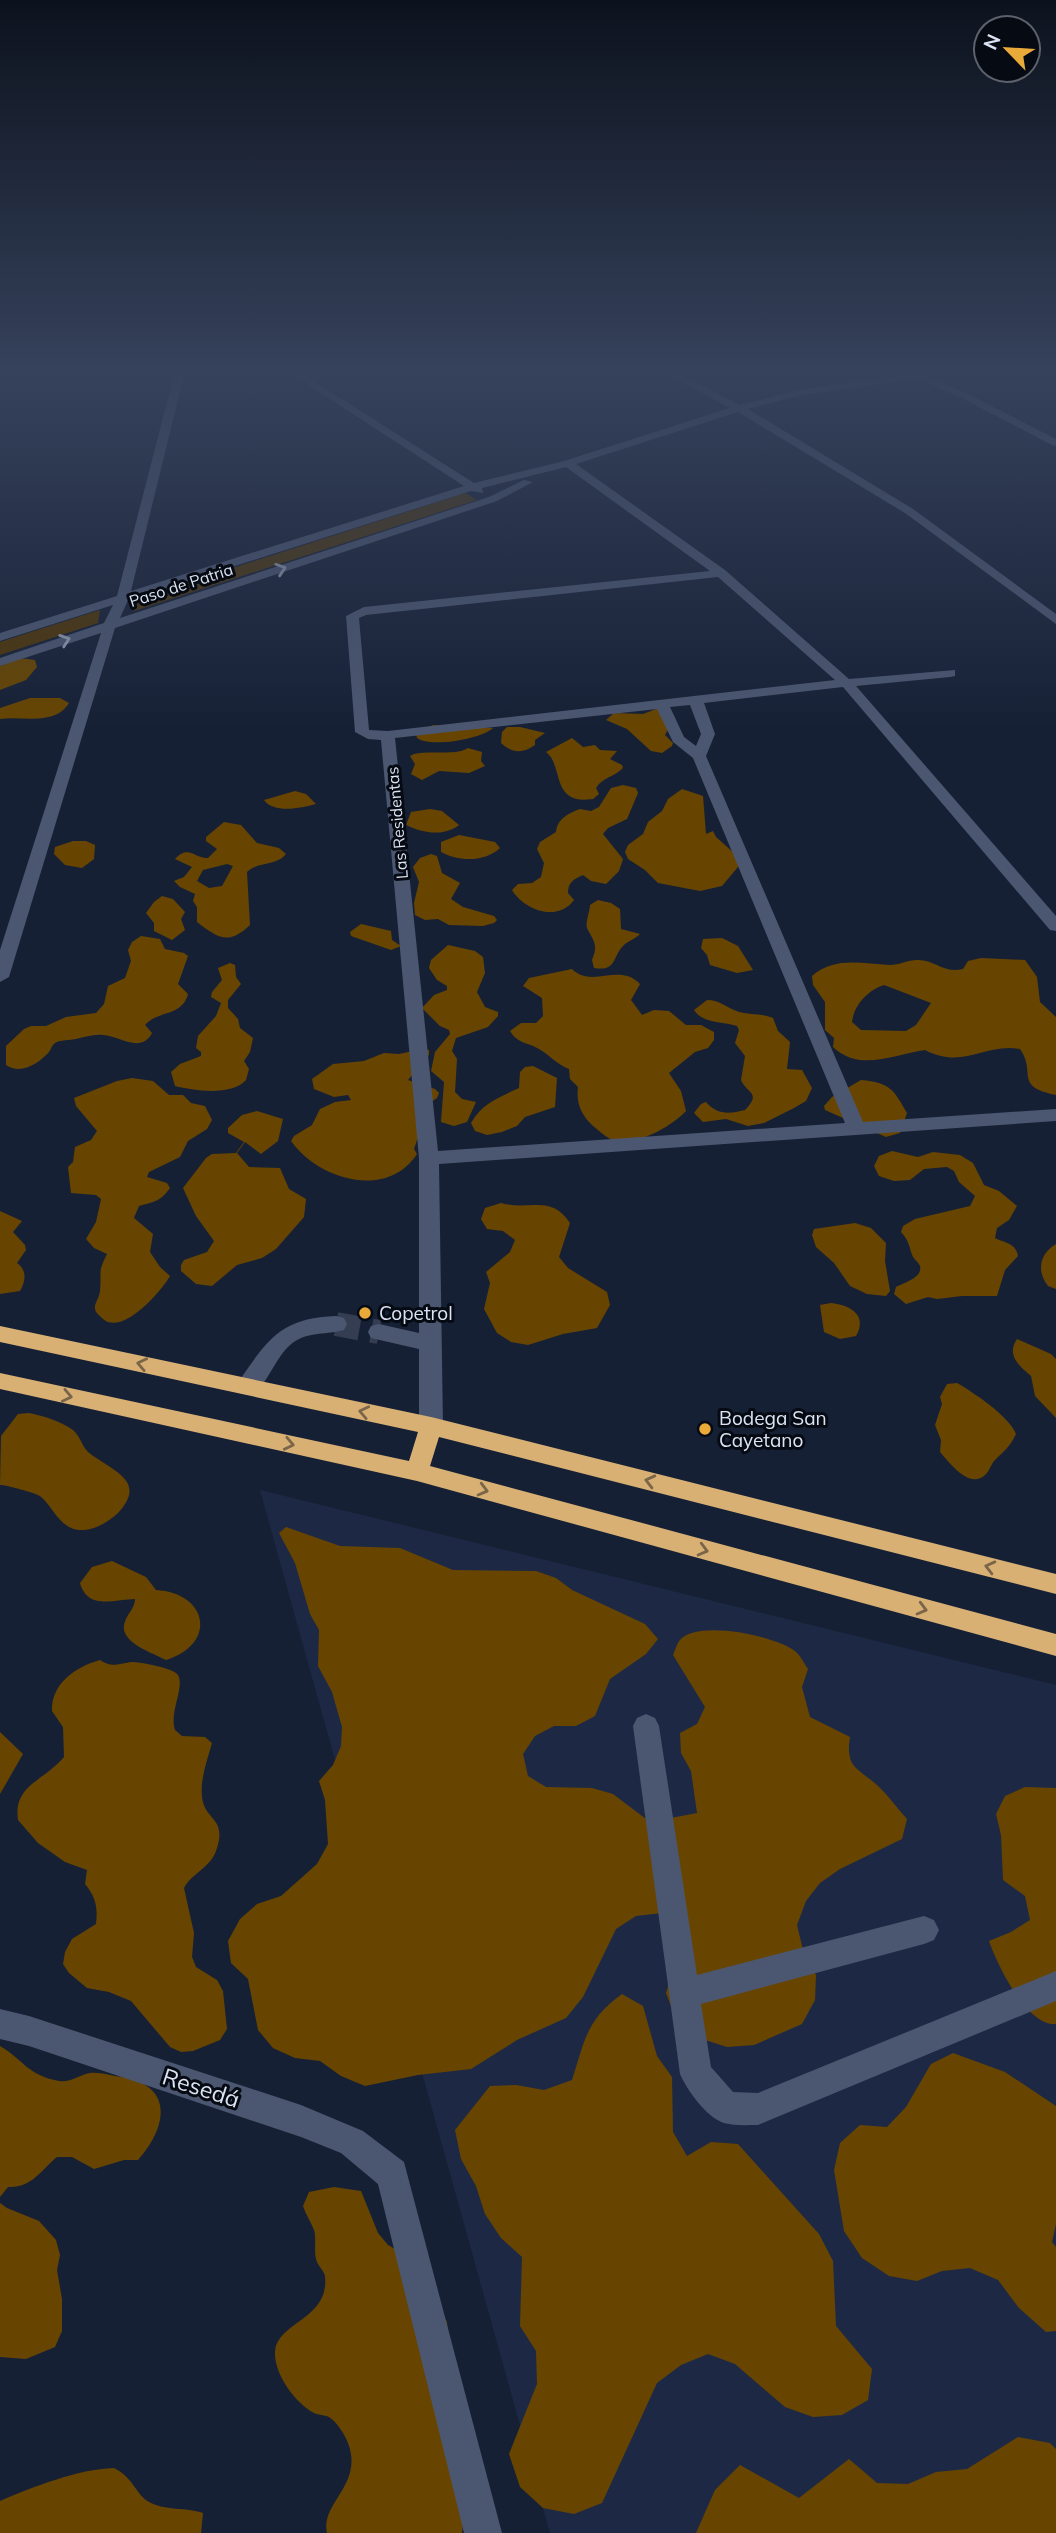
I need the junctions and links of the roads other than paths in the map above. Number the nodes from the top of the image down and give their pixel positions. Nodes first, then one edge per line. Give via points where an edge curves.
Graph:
1 (149, 493) edge
2 (452, 493) edge
3 (483, 493) edge
4 (505, 493) edge
5 (610, 493) edge
6 (880, 493) edge
7 (493, 499) junction
8 (720, 573) junction
9 (123, 598) junction
10 (1056, 620) edge
11 (110, 625) junction
12 (0, 637) edge
13 (0, 662) edge
14 (950, 673) dead end
15 (846, 683) junction
16 (695, 699) junction
17 (661, 703) junction
18 (388, 735) junction
19 (699, 756) junction
20 (1056, 926) edge
21 (0, 977) edge
22 (1056, 1115) edge
23 (856, 1127) junction
24 (429, 1158) junction
25 (336, 1324) tunnel mouth
26 (379, 1332) tunnel mouth
27 (0, 1334) edge
28 (431, 1343) junction
29 (0, 1381) edge
30 (247, 1387) junction
31 (431, 1426) junction
32 (417, 1472) junction
33 (1056, 1584) edge
34 (1056, 1646) edge
35 (646, 1726) dead end
36 (924, 1930) dead end
37 (1056, 1986) edge
38 (684, 1993) junction
39 (0, 2024) edge
40 (483, 2533) edge

1 - 9 street
2 - 9 street, Paso de Patria
3 - 7 street
4 - 7 street, Paso de Patria
5 - 8 street
6 - 10 street
11 -> 7 street, Paso de Patria
8 - 15 street
8 - 18 street via 352,615 362,732
9 - 11 street
9 - 12 street, Paso de Patria
13 -> 11 street, Paso de Patria
11 - 21 street
14 - 15 street
15 - 16 street
15 - 20 street
16 - 17 street
16 - 19 street via 708,733
17 - 18 street
17 - 19 street via 678,739
18 - 24 street, Las Residentas
19 - 23 street
22 - 23 street
23 - 24 street
24 - 28 street, Las Residentas
25 - 30 street via 296,1328 276,1346
26 - 28 street
30 -> 27 highway
28 - 31 street, Las Residentas
29 -> 32 highway
31 -> 30 highway
31 - 32 highway
33 -> 31 highway
32 -> 34 highway
35 - 38 street
36 - 38 street
37 - 38 street via 758,2109 726,2108 696,2074
39 - 40 street, Resedá via 301,2121 352,2142 392,2174

